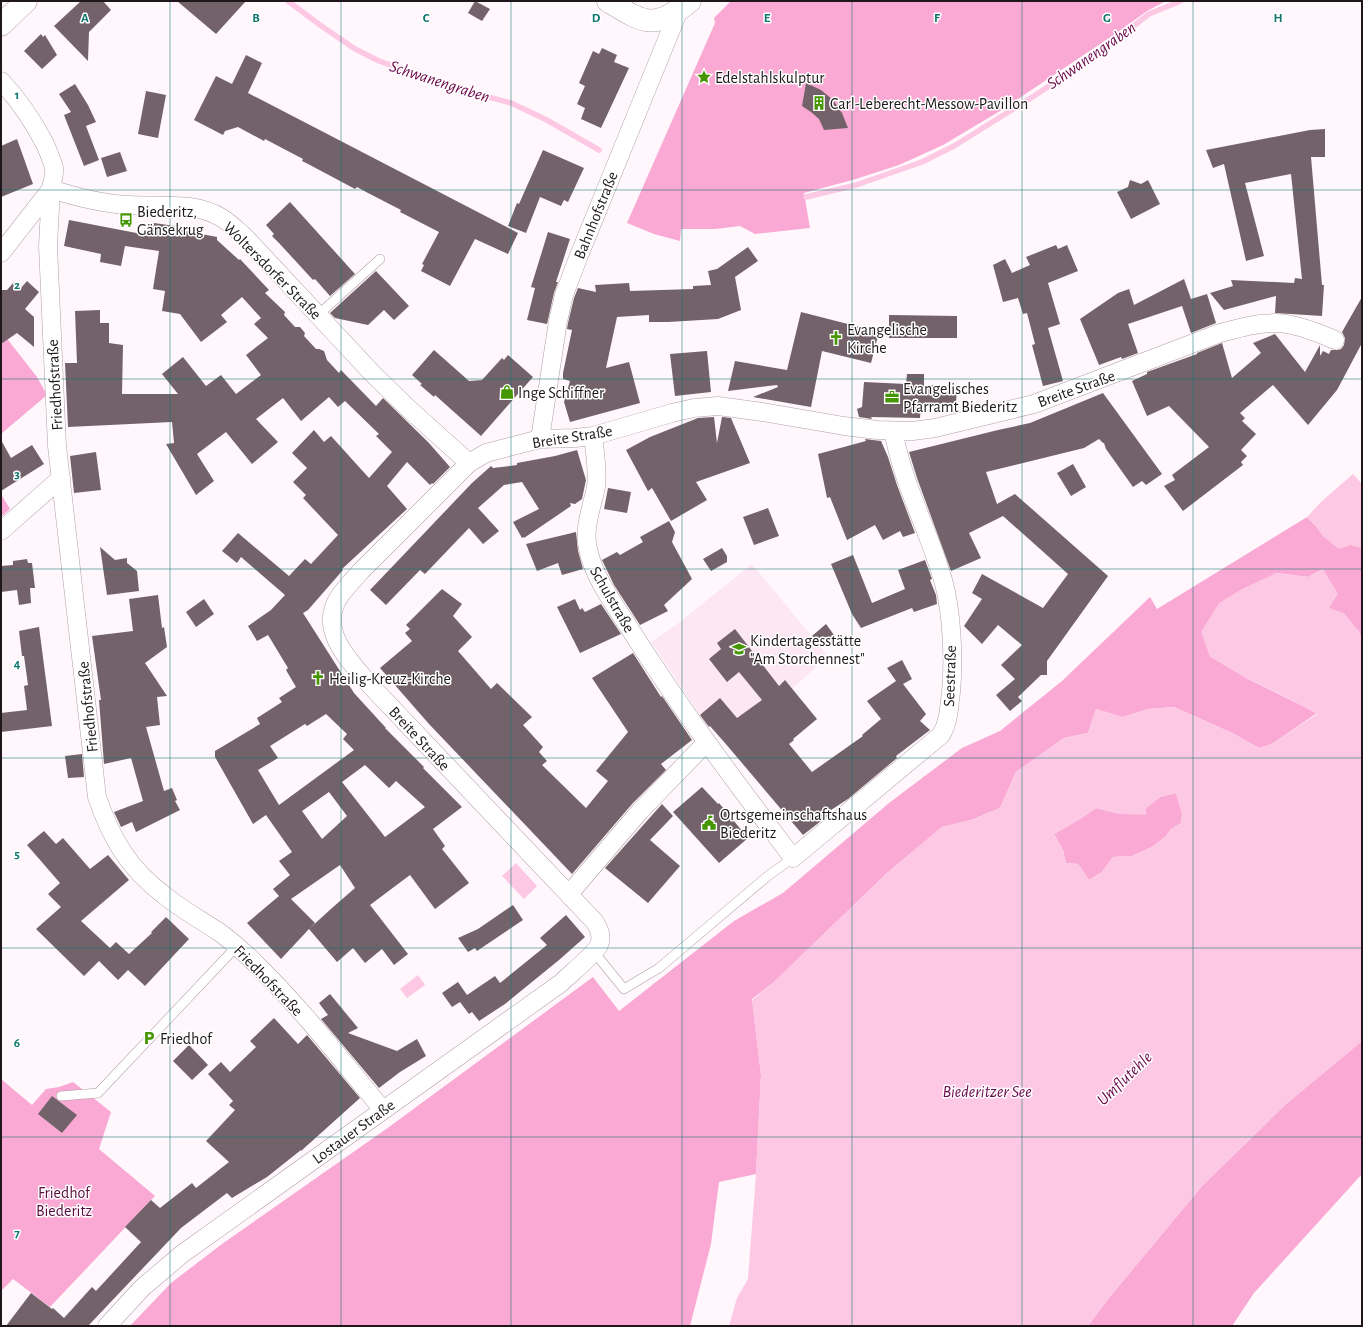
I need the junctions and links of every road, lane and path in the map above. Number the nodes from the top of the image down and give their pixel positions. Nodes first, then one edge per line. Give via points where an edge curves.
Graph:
1 (26, 1) edge
2 (608, 1) edge
3 (684, 4) edge
4 (1, 25) edge
5 (1, 81) edge
6 (51, 189) junction
7 (1, 253) edge
8 (380, 259) dead end
9 (318, 315) junction
10 (1335, 340) dead end
11 (893, 431) junction
12 (593, 436) junction
13 (540, 439) junction
14 (469, 463) junction
15 (61, 478) junction
16 (1, 532) edge
17 (706, 743) junction
18 (792, 858) junction
19 (568, 894) junction
20 (237, 946) junction
21 (597, 946) junction
22 (61, 1096) dead end
23 (383, 1110) junction
24 (107, 1326) edge

1 - 4 street
2 - 3 street via 638,19 648,21 669,16
3 - 13 street, Bahnhofstraße via 564,295
5 - 6 street via 33,121 47,149 54,166
6 - 7 street
6 - 9 street, Woltersdorfer Straße via 92,200 128,205 197,208 222,218 244,236
6 - 15 street, Friedhofstraße via 48,246 57,446
8 - 9 lane
9 - 14 street, Woltersdorfer Straße via 372,373
10 - 11 street, Breite Straße via 1296,326 1273,322 1249,326 1220,334 1034,404 935,428
11 - 12 street, Breite Straße via 718,406 672,413
11 - 18 street, Seestraße via 898,454 948,598 952,676 946,727 941,736
12 - 13 street, Breite Straße
12 - 17 street, Schulstraße via 596,486 586,535 592,566 653,666
13 - 14 street, Breite Straße via 486,453
14 - 19 street, Breite Straße via 346,588 338,598 333,612 333,631 342,651 371,686
15 - 16 street
15 - 20 street, Friedhofstraße via 97,797 102,813 116,843 143,877 163,895
17 - 18 street, Schulstraße
17 - 19 street via 640,811
18 - 21 lane via 659,968 624,990
19 - 21 street, Breite Straße via 598,928
20 - 22 lane via 98,1093
20 - 23 street, Friedhofstraße via 287,995
21 - 23 street, Lostauer Straße via 561,983
23 - 24 street, Lostauer Straße via 176,1258 142,1288

